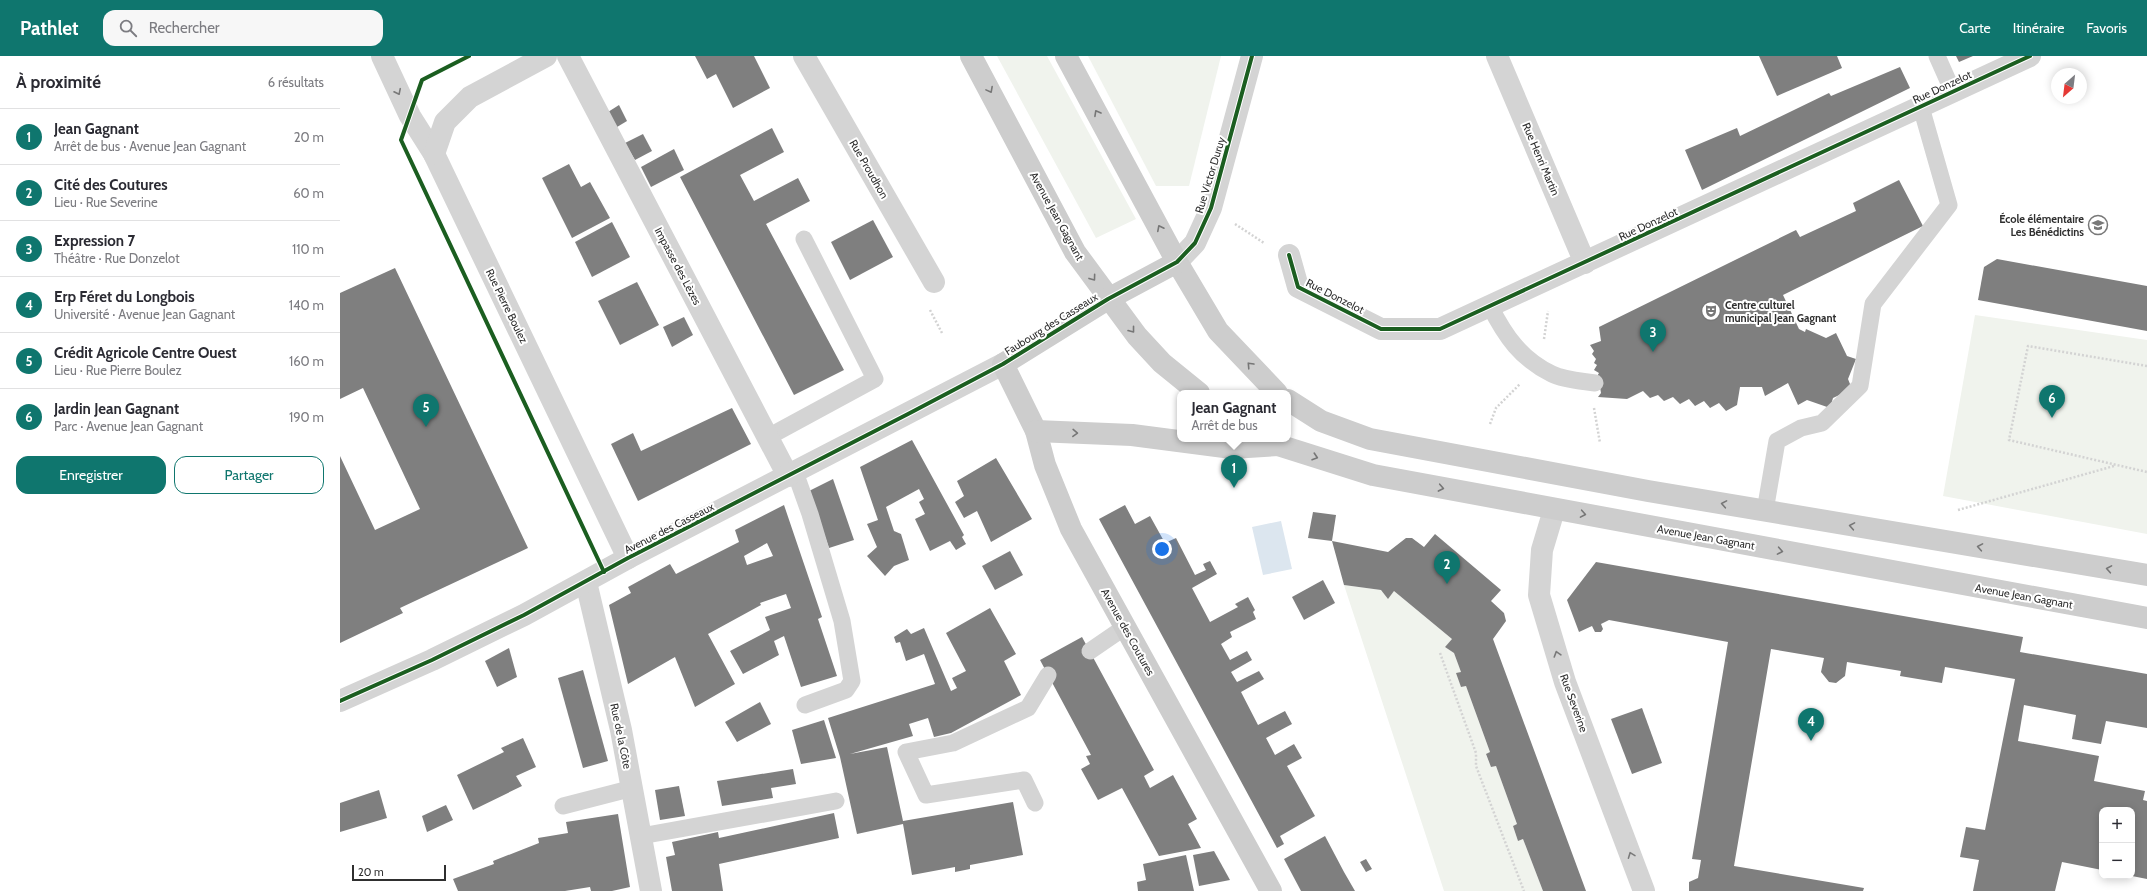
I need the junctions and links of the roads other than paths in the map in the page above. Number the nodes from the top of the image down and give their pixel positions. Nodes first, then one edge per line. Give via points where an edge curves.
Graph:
1 (382, 56) edge
2 (546, 56) edge
3 (568, 56) edge
4 (804, 56) edge
5 (971, 56) edge
6 (1066, 56) edge
7 (1252, 56) edge
8 (1497, 56) edge
9 (1937, 56) edge
10 (2030, 56) edge
11 (1953, 92) junction
12 (1921, 107) junction
13 (434, 154) junction
14 (804, 240) dead end
15 (1289, 255) road end
16 (1177, 262) junction
17 (1585, 263) junction
18 (934, 282) dead end
19 (1108, 299) junction
20 (1490, 306) junction
21 (1003, 364) junction
22 (1592, 383) road end
23 (1195, 390) edge
24 (1274, 390) edge
25 (1291, 402) edge
26 (1036, 431) junction
27 (768, 437) junction
28 (1177, 440) edge
29 (1189, 442) edge
30 (1274, 442) edge
31 (792, 474) junction
32 (1554, 510) junction
33 (1765, 511) junction
34 (628, 558) junction
35 (2147, 575) edge
36 (586, 582) junction
37 (2147, 618) edge
38 (1125, 627) junction
39 (1090, 651) dead end
40 (1048, 675) dead end
41 (340, 701) edge
42 (805, 705) dead end
43 (633, 788) junction
44 (836, 801) dead end
45 (1035, 803) dead end
46 (563, 806) dead end
47 (641, 836) junction
48 (651, 891) edge
49 (1271, 891) edge
50 (1644, 891) edge

1 -> 13 street, Rue Pierre Boulez via 410,116
2 - 13 street via 470,96 445,122
3 - 27 street, Impasse des Lèzes
4 - 18 street, Rue Proudhon
5 -> 19 main road, Avenue Jean Gagnant via 1074,252
16 -> 6 main road
7 - 16 street, Rue Victor Duruy via 1211,208 1195,243
8 - 17 street, Rue Henri Martin
9 - 11 lane
10 - 11 street, Rue Donzelot
11 - 12 street, Rue Donzelot
12 - 17 street, Rue Donzelot
12 - 33 lane via 1949,205 1873,304 1860,386 1822,423 1800,428 1777,441
13 - 34 street, Rue Pierre Boulez
14 - 27 lane via 874,379
15 - 20 street, Rue Donzelot via 1298,287 1381,329 1440,329
16 - 19 main road, Rue Victor Duruy
24 -> 16 main road via 1218,331
17 - 20 street, Rue Donzelot
19 - 21 main road, Faubourg des Casseaux
19 -> 23 main road, Avenue Jean Gagnant via 1162,363
20 - 22 lane via 1502,331 1522,355 1553,374
21 - 26 main road, Avenue des Coutures
21 - 31 street, Avenue des Casseaux
33 -> 25 main road via 1370,439 1321,421
26 -> 28 main road via 1132,434
26 - 38 main road, Avenue des Coutures via 1045,465 1071,529
27 - 31 street, Impasse des Lèzes
29 -> 30 main road via 1232,448
30 -> 32 main road, Avenue Jean Gagnant via 1373,475
31 - 34 street, Avenue des Casseaux
31 - 42 lane via 810,514 842,621 852,681 846,690
32 -> 37 main road, Avenue Jean Gagnant
50 -> 32 street, Rue Severine via 1565,682 1539,595 1542,550
35 -> 33 main road
34 - 36 street, Avenue des Casseaux
36 - 41 street, Avenue des Casseaux via 432,660
36 - 43 street, Rue de la Côte
38 - 39 lane
38 - 49 main road, Avenue des Coutures
40 - 45 lane via 1028,708 953,743 906,752 926,795 1024,780
43 - 46 lane
43 - 47 street, Rue de la Côte
44 - 47 lane
47 - 48 street, Rue de la Côte

